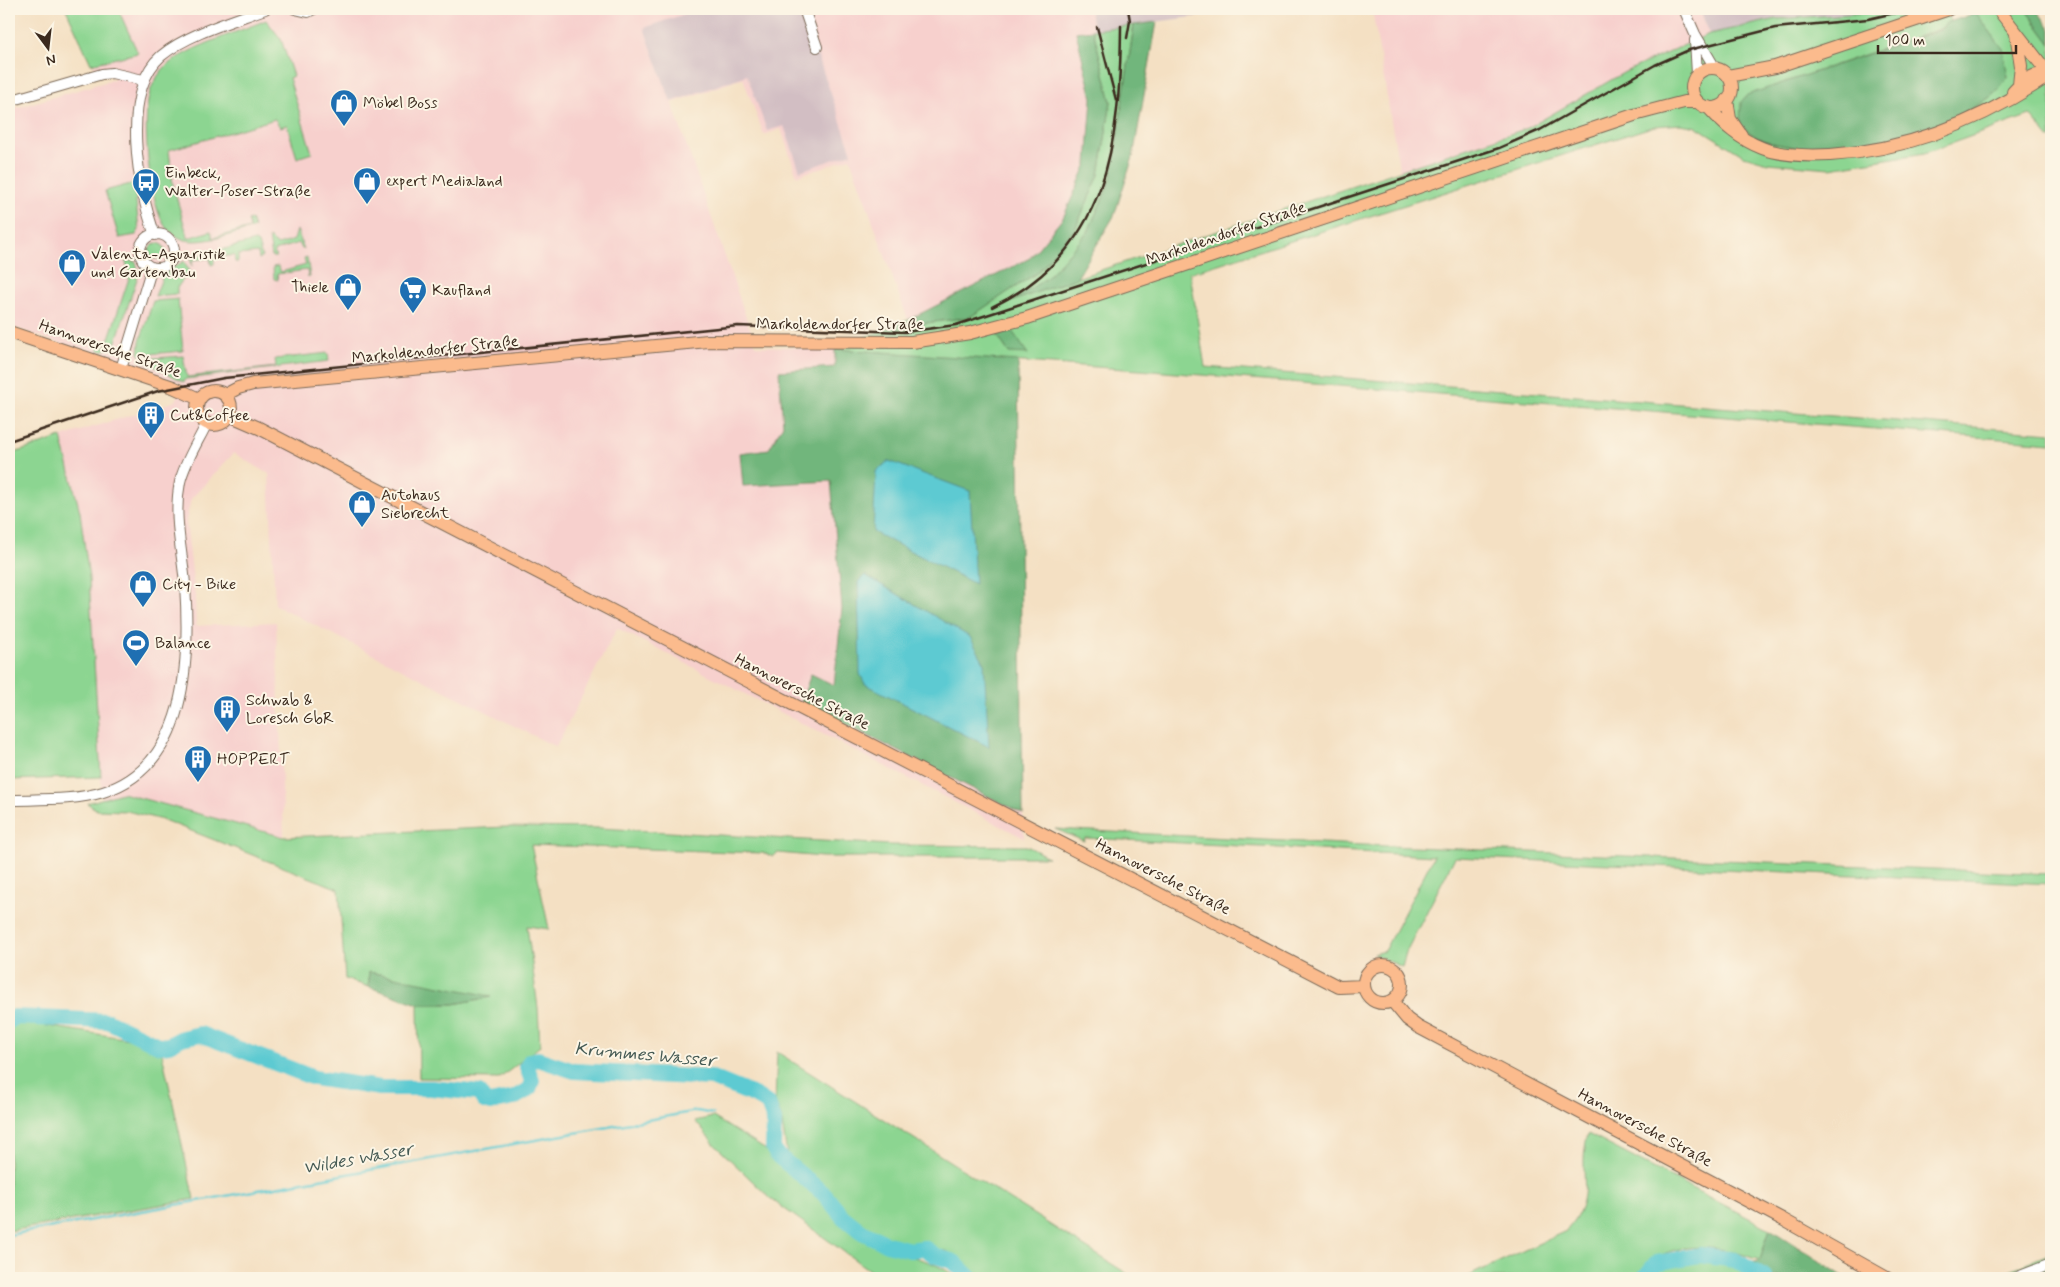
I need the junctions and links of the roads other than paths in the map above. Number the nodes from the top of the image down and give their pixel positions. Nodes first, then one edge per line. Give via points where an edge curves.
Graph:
1 (265, 9) edge
2 (295, 9) edge
3 (314, 9) edge
4 (804, 9) edge
5 (1684, 9) edge
6 (1949, 9) edge
7 (1998, 9) edge
8 (2015, 31) junction
9 (1694, 34) junction
10 (818, 47) dead end
11 (1775, 67) junction
12 (1716, 68) junction
13 (1698, 74) junction
14 (1728, 76) junction
15 (2051, 76) edge
16 (143, 80) junction
17 (2019, 85) junction
18 (1692, 88) junction
19 (1730, 95) junction
20 (9, 101) edge
21 (2000, 103) junction
22 (1703, 105) junction
23 (1634, 115) junction
24 (1743, 138) junction
25 (155, 235) junction
26 (152, 267) junction
27 (9, 332) edge
28 (121, 369) junction
29 (225, 395) junction
30 (199, 399) junction
31 (229, 414) junction
32 (207, 423) junction
33 (9, 800) edge
34 (1364, 986) junction
35 (1392, 1001) junction
36 (2051, 1264) edge
37 (1887, 1278) edge
38 (2015, 1278) edge

1 - 16 street via 176,46 161,57
2 - 3 street via 308,12
4 - 10 street
5 - 9 street
6 - 11 main road
7 - 8 main road
8 - 15 main road
8 - 17 main road via 2022,66
9 - 12 street
9 - 13 street
11 - 14 main road
11 - 19 main road via 1744,81
12 - 13 main road
12 - 14 main road
13 - 18 main road
14 - 19 main road
15 - 17 main road via 2037,74
15 - 21 main road
16 - 20 street via 102,74
16 - 25 street via 136,104 136,139 144,198
17 - 21 main road
18 - 22 main road
18 - 23 main road, Markoldendorfer Straße
19 - 22 main road via 1715,107
19 - 24 main road via 1730,119
21 - 24 main road via 1926,136 1893,146 1854,152 1792,154 1761,148
22 - 23 main road, Markoldendorfer Straße via 1684,102
22 - 24 main road via 1726,129
23 - 29 main road, Markoldendorfer Straße via 1027,318 942,338 884,343 708,341 253,384
25 - 26 street via 143,242 140,251 145,263
25 - 26 street via 170,240 174,251 167,265
26 - 28 street
27 - 28 main road, Hannoversche Straße
28 - 30 main road, Hannoversche Straße
29 - 30 main road via 211,391
29 - 31 main road via 230,404
30 - 32 main road via 197,411
31 - 32 main road via 221,423
31 - 34 main road, Hannoversche Straße via 1339,986
32 - 33 street via 180,480 177,510 185,584 184,673 176,714 165,743 152,762 137,774 102,793
34 - 35 main road via 1367,996 1376,1002
34 - 35 main road via 1365,976 1372,968 1381,965 1391,967 1400,975 1402,987
35 - 37 main road, Hannoversche Straße via 1406,1019 1418,1027
36 - 38 street

